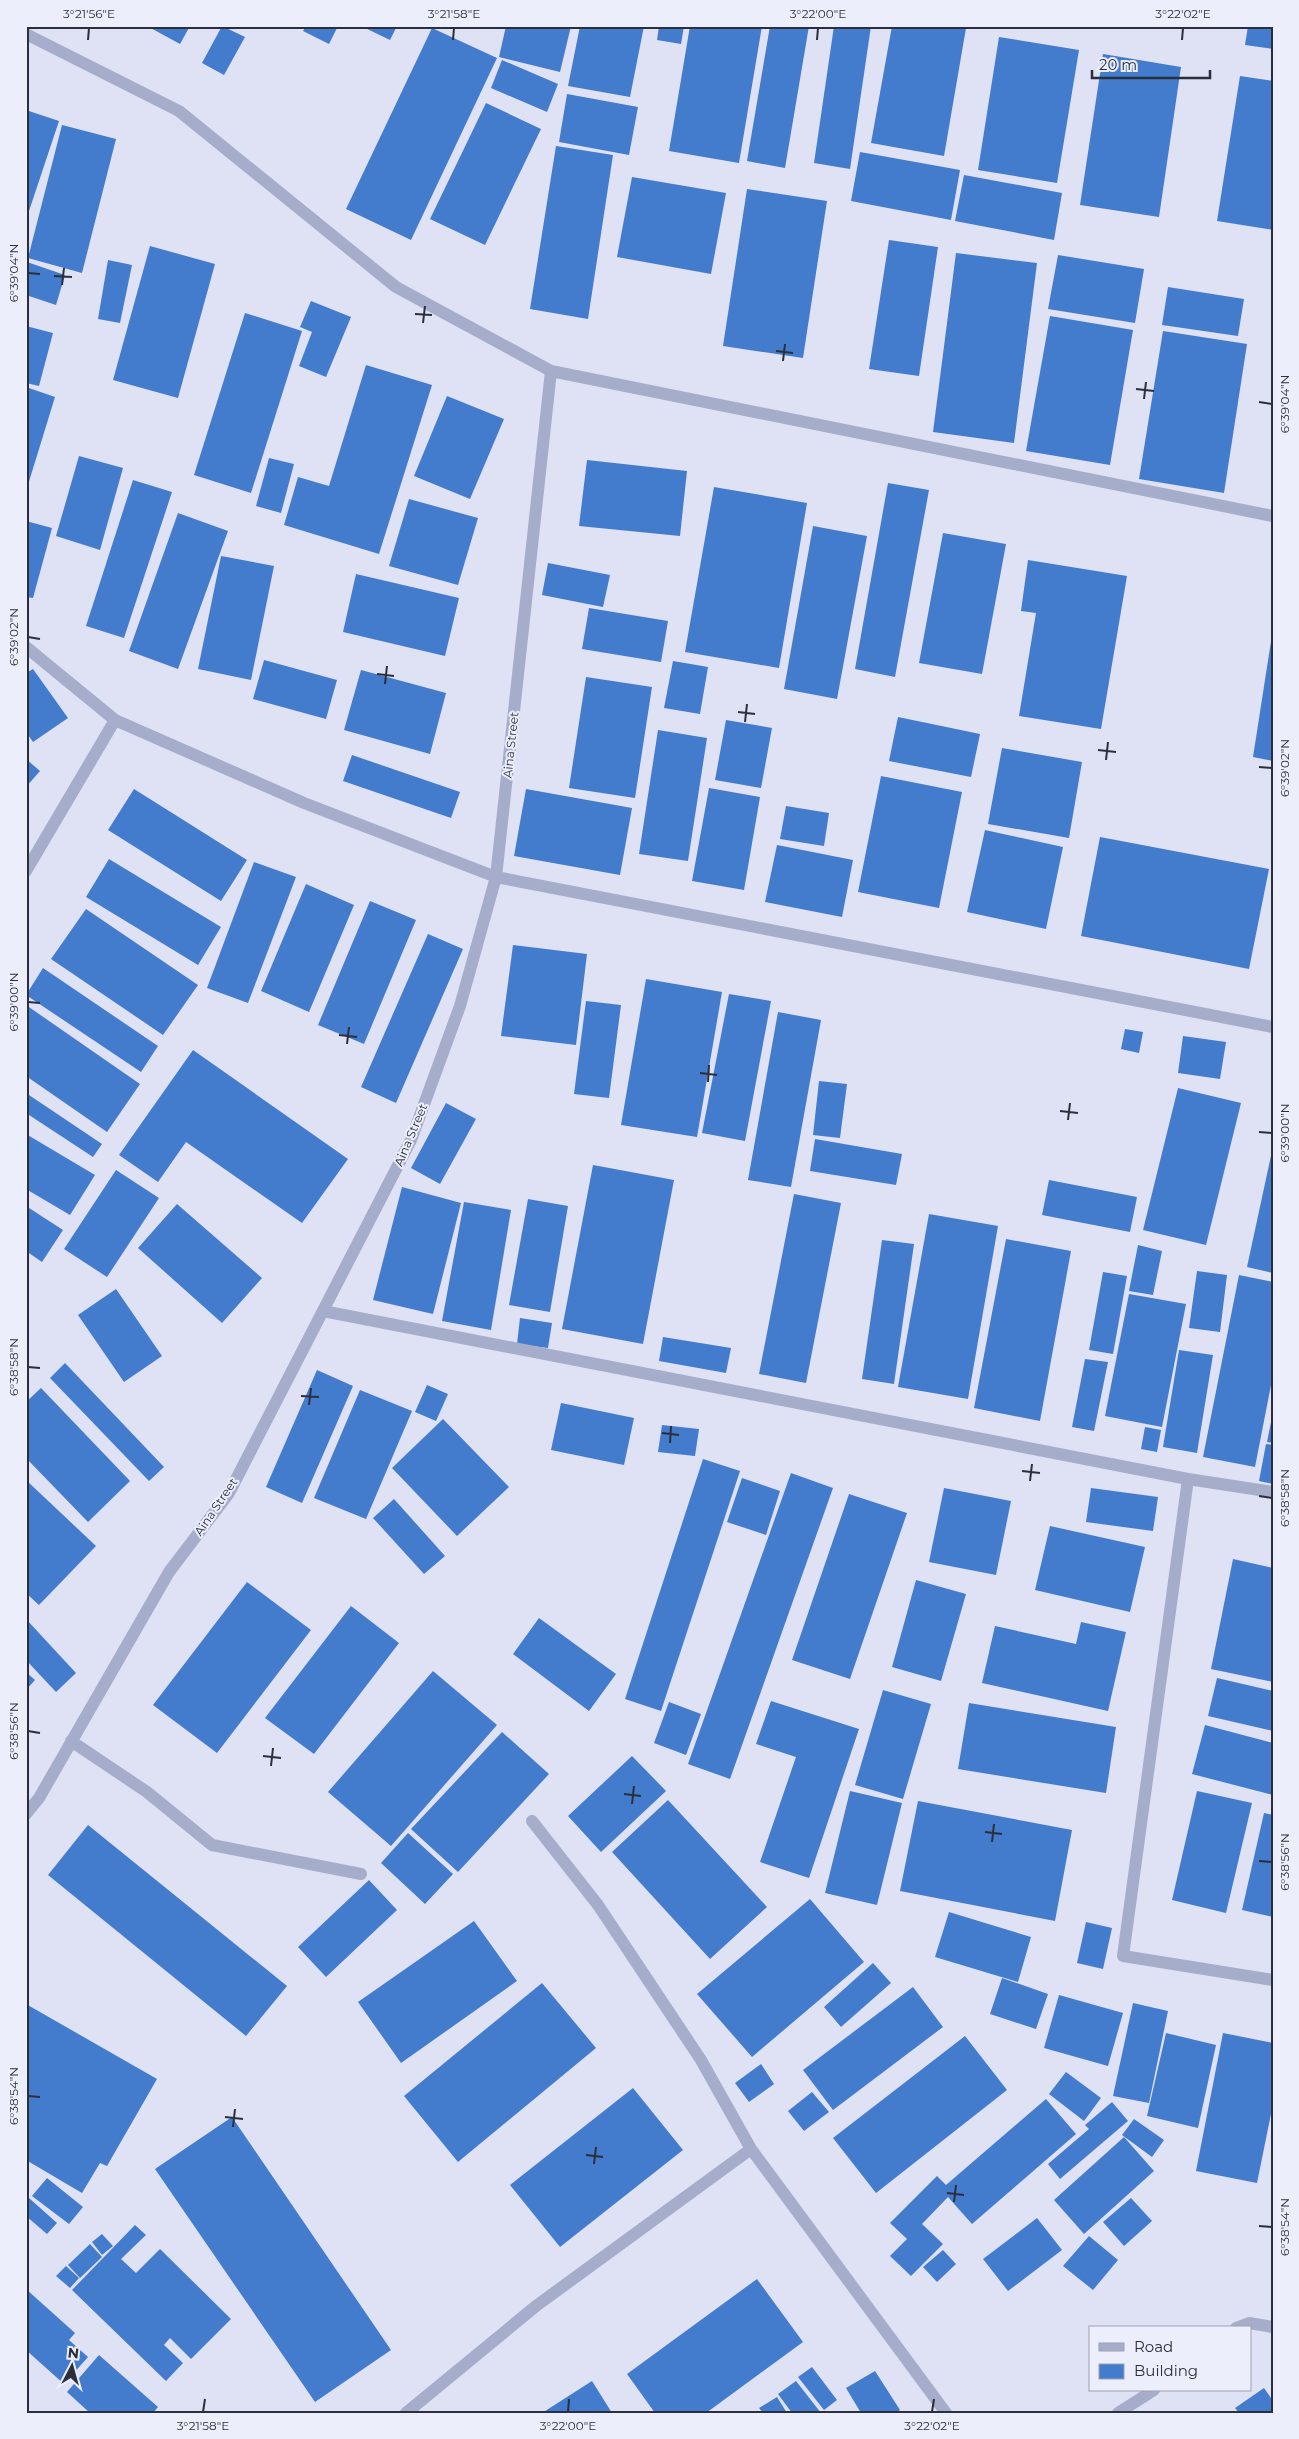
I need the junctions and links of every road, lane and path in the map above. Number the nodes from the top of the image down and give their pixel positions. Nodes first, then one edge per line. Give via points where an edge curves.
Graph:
1 (26, 34) edge
2 (551, 371) junction
3 (1273, 516) edge
4 (26, 647) edge
5 (115, 720) junction
6 (26, 871) edge
7 (496, 878) junction
8 (1273, 1027) edge
9 (324, 1311) junction
10 (1188, 1479) junction
11 (1273, 1492) edge
12 (71, 1740) junction
13 (26, 1814) edge
14 (532, 1820) dead end
15 (361, 1874) dead end
16 (1273, 1980) edge
17 (751, 2149) junction
18 (1241, 2326) edge
19 (1273, 2328) edge
20 (1151, 2392) edge
21 (406, 2413) edge
22 (946, 2413) edge
23 (1118, 2413) edge

1 - 2 street via 179,111 396,287
2 - 3 street
2 - 7 street, Aina Street
4 - 5 street
5 - 6 street
5 - 7 street via 304,803
7 - 8 street
7 - 9 street, Aina Street via 460,1006 411,1140
9 - 10 street
9 - 12 street, Aina Street via 229,1493 169,1572
10 - 11 street
10 - 16 street via 1123,1956
12 - 13 street, Aina Street via 39,1798
12 - 15 street via 147,1792 212,1845
14 - 17 street via 598,1905 701,2060
17 - 21 street via 536,2306
17 - 22 street
18 - 19 street via 1249,2323
20 - 23 street

